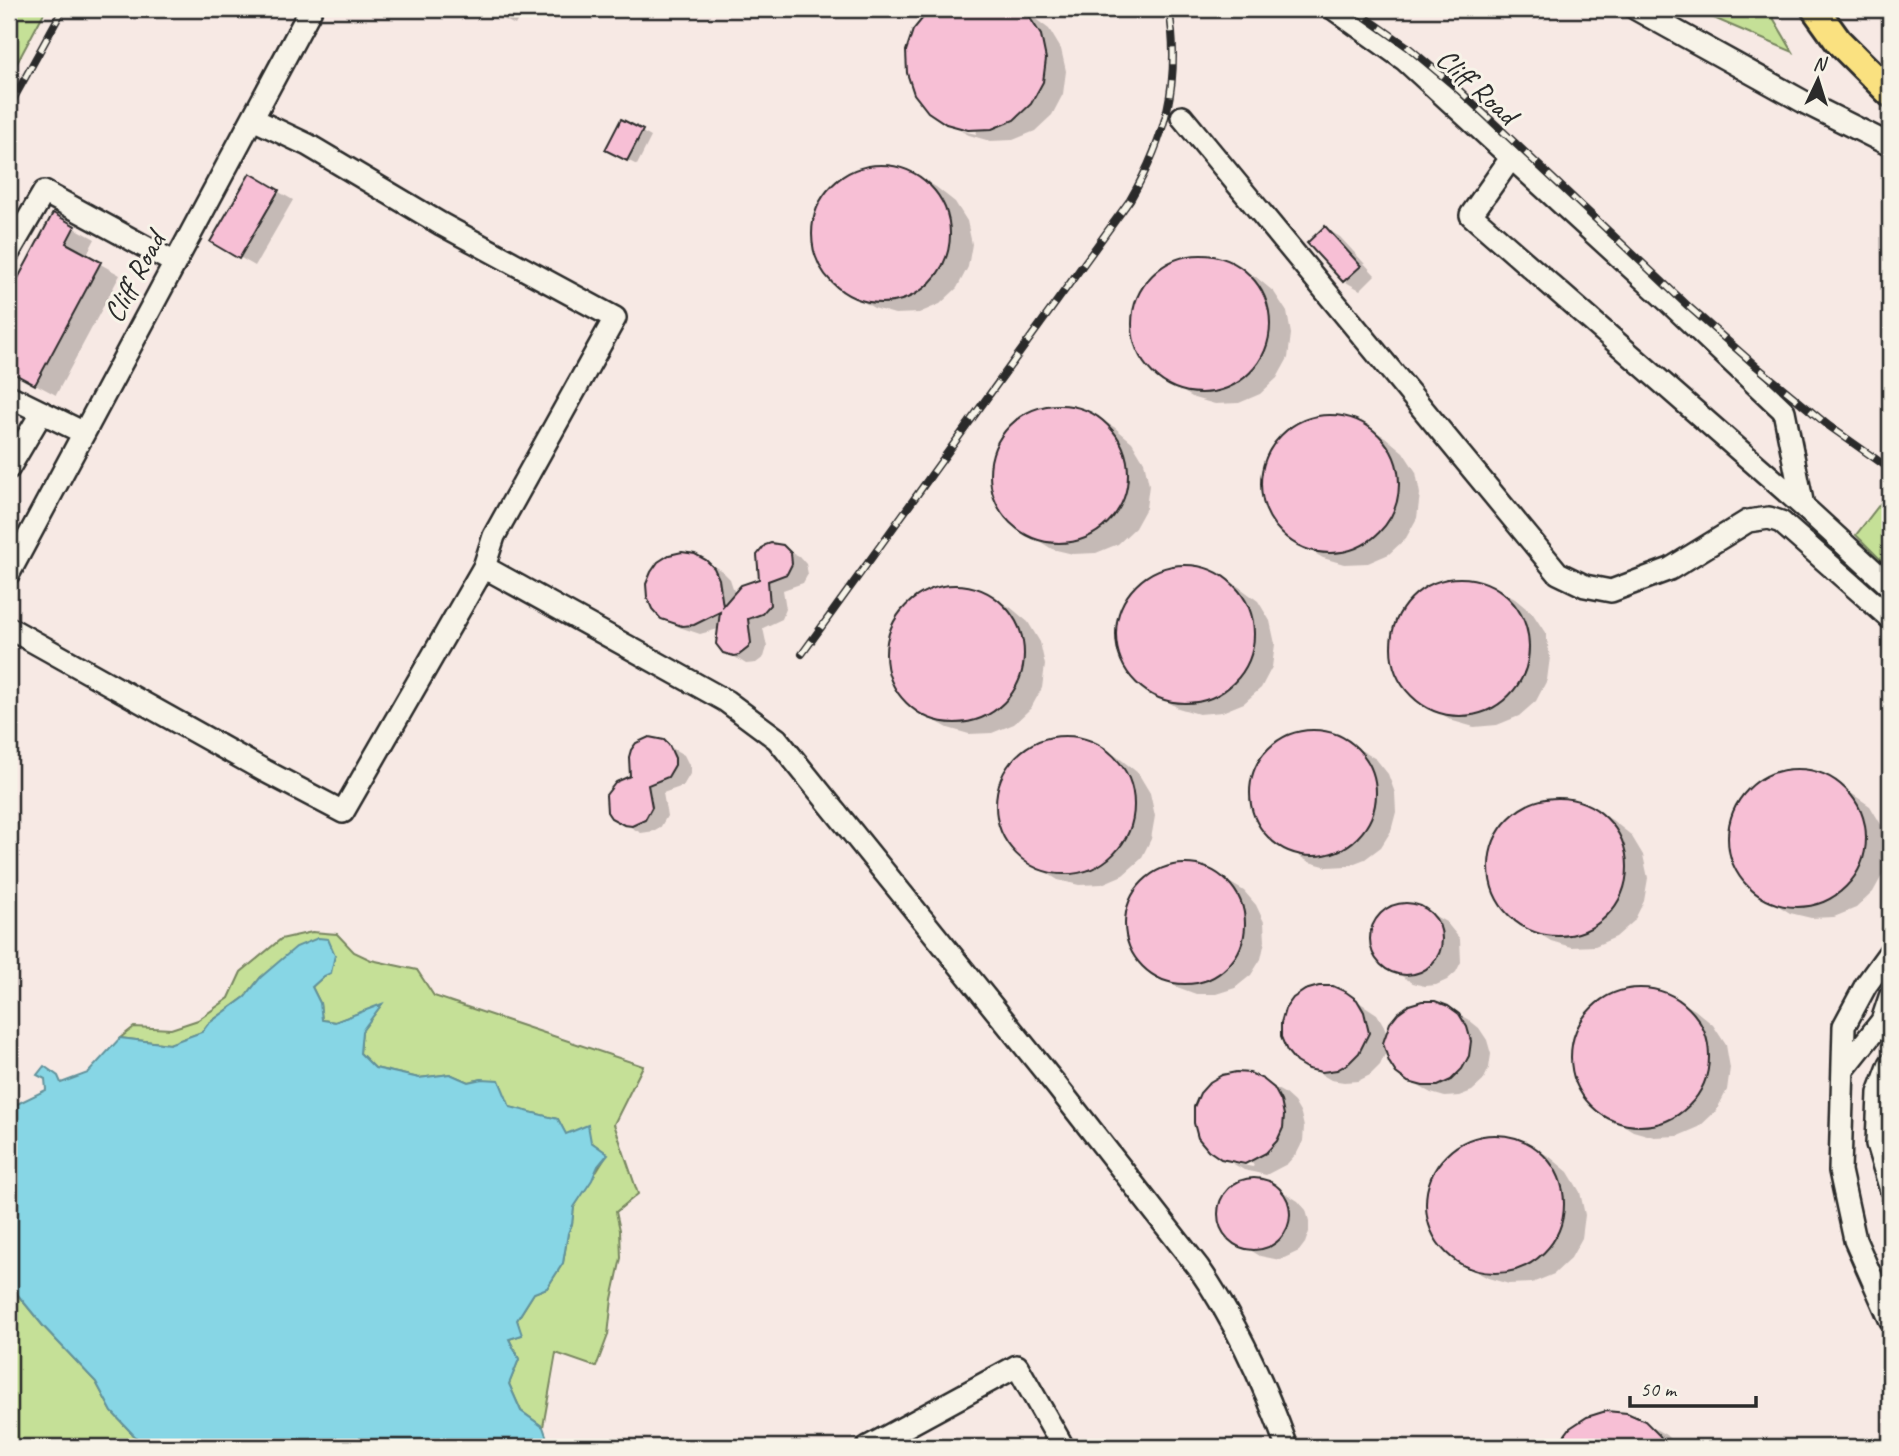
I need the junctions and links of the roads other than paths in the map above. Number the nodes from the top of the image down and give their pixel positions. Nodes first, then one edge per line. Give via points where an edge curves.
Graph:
1 (312, 9) edge
2 (1334, 9) edge
3 (1636, 9) edge
4 (1815, 9) edge
5 (1890, 93) edge
6 (1182, 117) dead end
7 (253, 119) junction
8 (1890, 145) edge
9 (1511, 158) junction
10 (9, 252) edge
11 (175, 263) junction
12 (9, 396) edge
13 (42, 412) junction
14 (84, 433) junction
15 (9, 468) edge
16 (1803, 506) junction
17 (484, 567) junction
18 (9, 573) edge
19 (1890, 586) edge
20 (1890, 618) edge
21 (9, 628) edge
22 (1890, 952) edge
23 (1890, 1004) edge
24 (1890, 1064) edge
25 (1843, 1070) junction
26 (1890, 1188) edge
27 (1890, 1320) edge
28 (868, 1447) edge
29 (1063, 1447) edge
30 (1287, 1447) edge

1 - 7 lane, Cliff Road
2 - 9 lane, Cliff Road via 1405,60
3 - 8 lane
4 - 5 main road via 1838,41
6 - 20 lane via 1558,573 1585,586 1611,591 1670,569 1748,521 1769,518 1781,522
7 - 11 lane, Cliff Road
7 - 17 lane via 308,145 441,224 615,318 494,536
9 - 16 lane, Cliff Road via 1784,411
9 - 16 lane via 1471,215
10 - 11 lane via 44,192
11 - 14 lane, Cliff Road
12 - 13 lane
13 - 14 lane
13 - 15 lane
14 - 18 lane, Cliff Road
16 - 19 lane
17 - 21 lane via 343,812
17 - 30 lane via 726,701 777,739 1073,1106 1219,1296 1247,1347
22 - 25 lane via 1847,1017
23 - 25 lane
24 - 26 lane via 1879,1093 1877,1144
25 - 27 lane via 1840,1171 1855,1240
28 - 29 lane via 1017,1366

